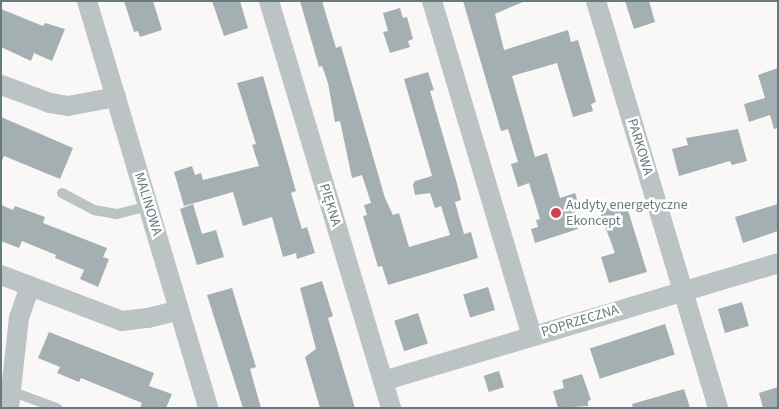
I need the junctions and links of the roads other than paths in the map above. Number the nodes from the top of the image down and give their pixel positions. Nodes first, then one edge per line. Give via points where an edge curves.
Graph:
1 (87, 1) edge
2 (269, 1) edge
3 (432, 1) edge
4 (596, 1) edge
5 (1, 85) edge
6 (116, 97) junction
7 (62, 194) dead end
8 (149, 206) junction
9 (778, 263) edge
10 (1, 275) edge
11 (30, 286) junction
12 (683, 290) junction
13 (179, 310) junction
14 (532, 336) junction
15 (383, 382) junction
16 (11, 400) edge
17 (57, 408) edge
18 (208, 408) edge
19 (391, 408) edge
20 (718, 408) edge

1 - 6 street, MALINOWA
2 - 15 street, PIĘKNA
3 - 14 street
4 - 12 street, PARKOWA
5 - 6 street via 50,103 68,106
6 - 8 street, MALINOWA
7 - 8 lane via 94,210 117,214
8 - 13 street, MALINOWA
9 - 12 street, POPRZECZNA
10 - 11 street
11 - 13 street via 122,321
11 - 16 street via 18,327
12 - 14 street, POPRZECZNA
12 - 20 street, PARKOWA
13 - 18 street, MALINOWA
14 - 15 street, POPRZECZNA
15 - 19 street, PIĘKNA
16 - 17 lane

